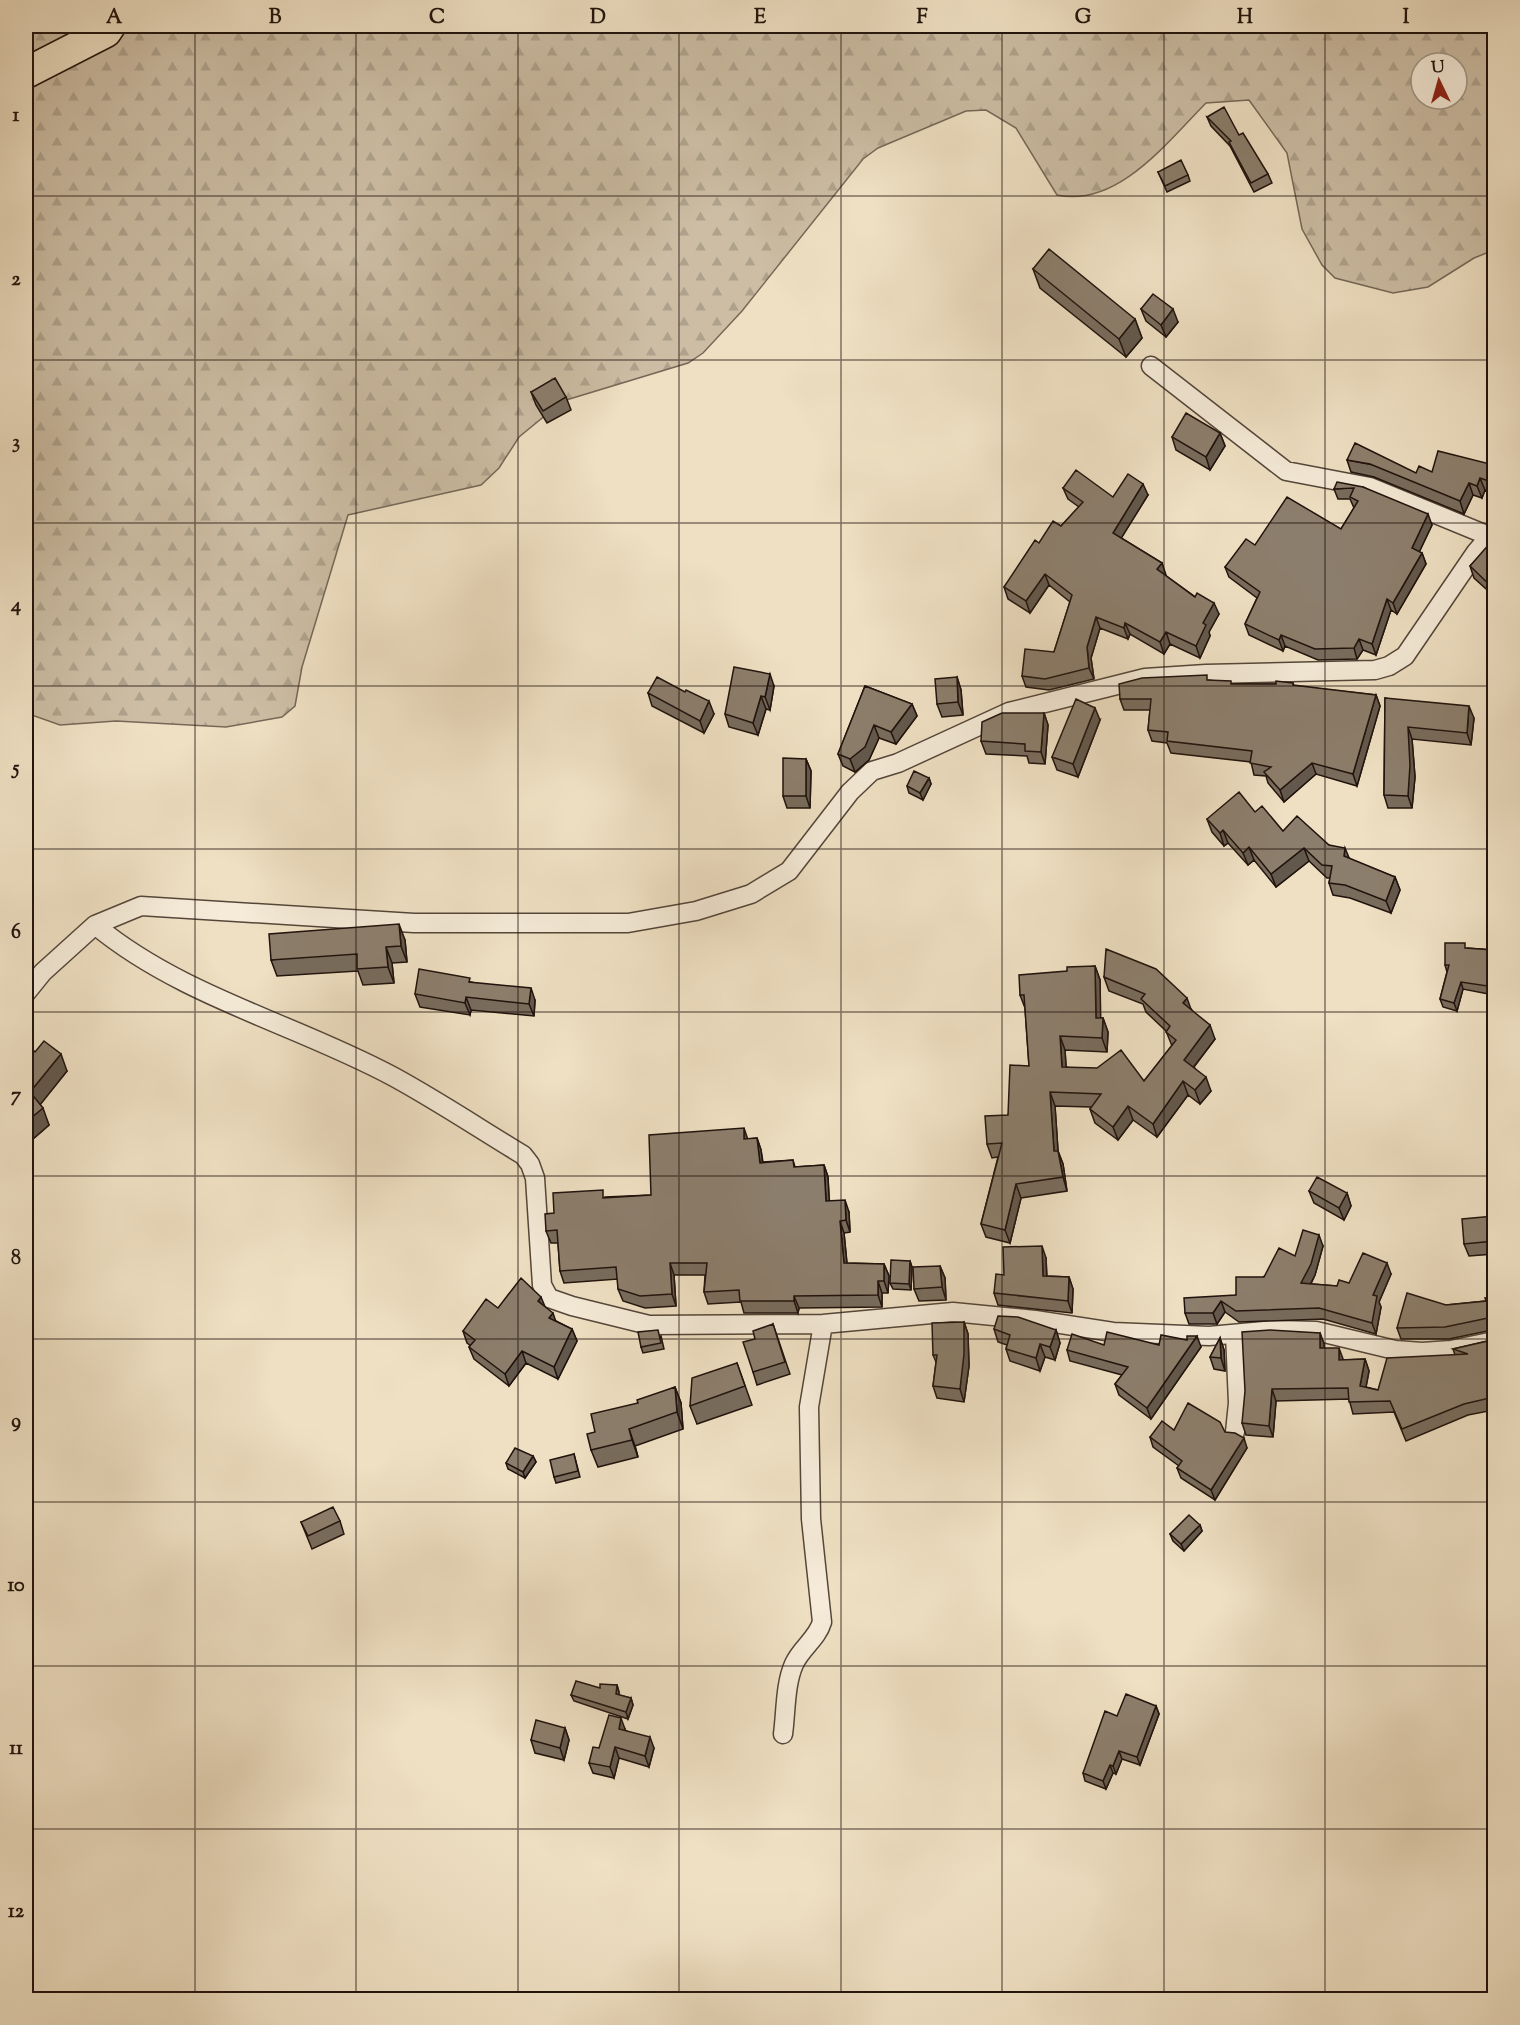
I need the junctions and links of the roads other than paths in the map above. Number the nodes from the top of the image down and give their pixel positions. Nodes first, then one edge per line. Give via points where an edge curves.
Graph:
1 (110, 26) edge
2 (26, 74) edge
3 (1151, 366) dead end
4 (1492, 533) edge
5 (95, 925) junction
6 (26, 993) edge
7 (823, 1324) junction
8 (1235, 1334) junction
9 (1494, 1341) edge
10 (1235, 1432) edge
11 (783, 1734) dead end

1 - 2 main road via 106,32
3 - 4 street via 1286,471 1370,487
4 - 5 street via 1405,656 1389,666 1349,672 1145,678 1009,712 872,771 850,792 789,871 751,894 696,911 628,923 414,923 141,906
5 - 6 street via 42,972
5 - 7 street via 201,990 394,1077 523,1155 536,1178 542,1285 549,1298 649,1325
7 - 8 street via 953,1312 1113,1332
7 - 11 street via 809,1407 811,1519 822,1622 791,1673
8 - 9 street via 1316,1331 1395,1350 1422,1352
8 - 10 street

